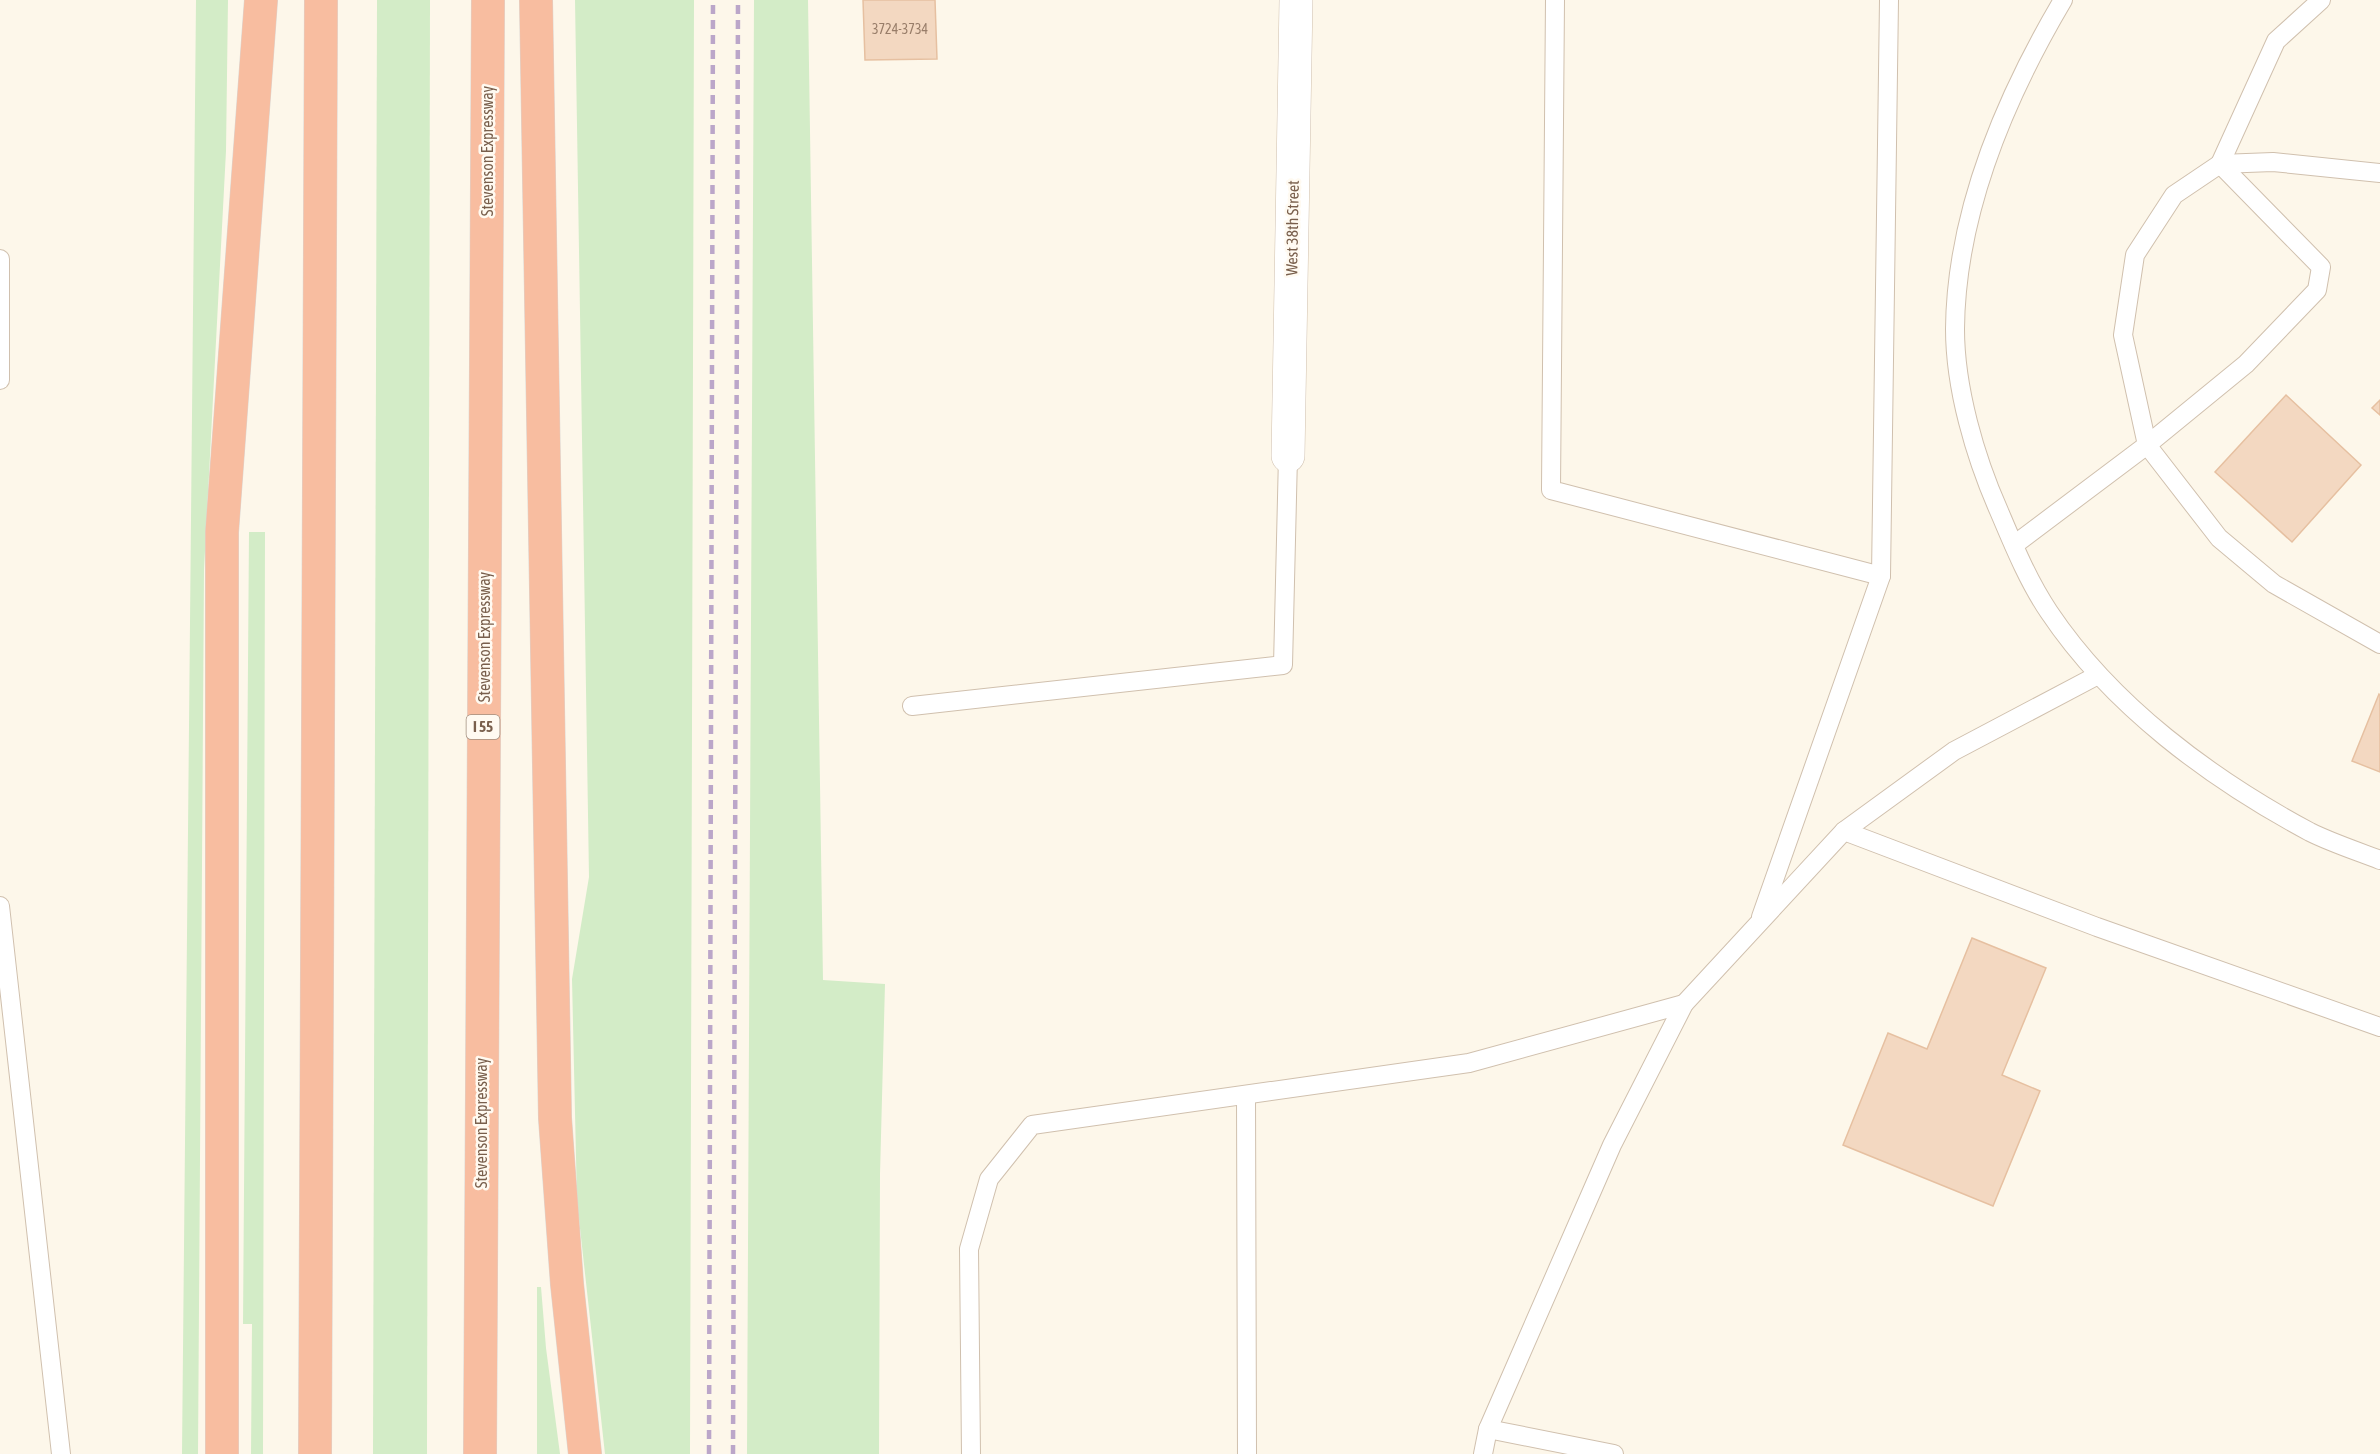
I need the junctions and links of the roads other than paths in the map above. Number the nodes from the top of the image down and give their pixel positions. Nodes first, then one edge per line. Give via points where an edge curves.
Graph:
1 (261, 0) edge
2 (321, 0) edge
3 (488, 0) edge
4 (536, 0) edge
5 (1296, 0) edge
6 (1555, 0) edge
7 (1889, 0) edge
8 (2064, 0) edge
9 (2322, 0) edge
10 (2220, 164) junction
11 (2380, 173) edge
12 (0, 259) edge
13 (0, 380) edge
14 (2147, 445) junction
15 (1288, 456) joint
16 (2014, 546) junction
17 (1881, 576) junction
18 (2380, 644) edge
19 (2098, 675) junction
20 (912, 706) dead end
21 (1844, 831) junction
22 (2380, 860) edge
23 (0, 906) edge
24 (1758, 924) junction
25 (1684, 1004) junction
26 (2380, 1027) edge
27 (1246, 1095) junction
28 (1488, 1429) junction
29 (61, 1454) edge
30 (222, 1454) edge
31 (315, 1454) edge
32 (480, 1454) edge
33 (585, 1454) edge
34 (971, 1454) edge
35 (1247, 1454) edge
36 (1483, 1454) edge
37 (1614, 1454) edge

1 - 30 highway via 222,532
2 - 31 highway
3 - 32 highway, Stevenson Expressway / I 55
4 - 33 highway via 555,1118
5 - 15 street, West 38th Street
6 - 17 lane via 1551,490
7 - 17 lane
8 - 16 lane via 2031,55 2000,124 1978,188 1961,265 1955,330 1962,394 1982,472
9 - 10 lane via 2276,41
10 - 11 lane via 2273,162
10 - 14 lane via 2174,195 2135,255 2123,334
10 - 14 lane via 2321,267 2317,290 2246,364
12 - 13 lane
14 - 16 lane
14 - 18 lane via 2219,538 2274,584
15 - 20 lane via 1283,665
16 - 19 lane via 2048,611
17 - 24 lane
19 - 21 lane via 1953,751
19 - 22 lane via 2163,734 2236,788 2312,833
21 - 24 lane
21 - 26 lane via 2097,927
23 - 29 lane
24 - 25 lane
25 - 27 lane via 1470,1063
25 - 28 lane via 1612,1145
27 - 34 lane via 1032,1125 989,1179 969,1248
27 - 35 lane
28 - 36 lane
28 - 37 lane

